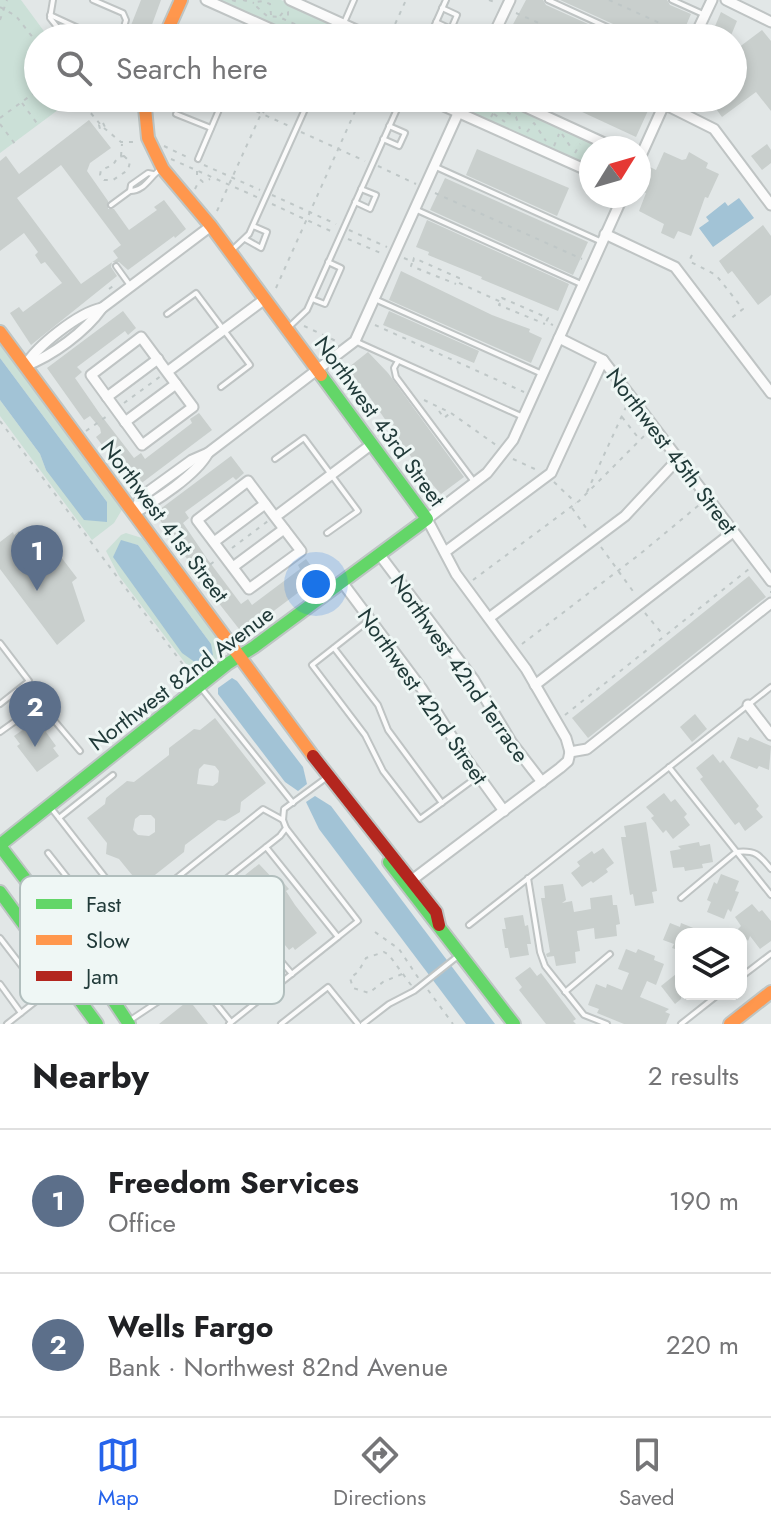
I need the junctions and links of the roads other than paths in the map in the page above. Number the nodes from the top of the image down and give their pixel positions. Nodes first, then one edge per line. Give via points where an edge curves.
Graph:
1 (53, 0) edge
2 (93, 0) edge
3 (181, 0) edge
4 (206, 0) edge
5 (290, 0) edge
6 (354, 0) edge
7 (446, 0) edge
8 (510, 0) edge
9 (548, 0) edge
10 (672, 0) edge
11 (712, 0) edge
12 (726, 0) edge
13 (442, 8) junction
14 (50, 15) junction
15 (705, 15) junction
16 (256, 22) joint
17 (436, 22) joint
18 (771, 22) edge
19 (56, 24) edge
20 (70, 24) edge
21 (125, 24) edge
22 (170, 24) edge
23 (260, 24) edge
24 (343, 24) joint
25 (440, 24) edge
26 (453, 24) edge
27 (499, 24) edge
28 (600, 24) edge
29 (699, 24) edge
30 (145, 112) edge
31 (219, 112) edge
32 (304, 112) edge
33 (396, 112) edge
34 (537, 112) edge
35 (661, 112) edge
36 (685, 112) edge
37 (458, 113) joint
38 (176, 114) dead end
39 (389, 126) junction
40 (211, 128) junction
41 (589, 136) edge
42 (650, 136) edge
43 (383, 139) junction
44 (198, 159) dead end
45 (434, 166) junction
46 (579, 167) edge
47 (157, 171) junction
48 (361, 189) junction
49 (355, 202) junction
50 (111, 205) dead end
51 (771, 205) edge
52 (618, 208) edge
53 (415, 209) junction
54 (211, 226) junction
55 (253, 226) junction
56 (604, 238) junction
57 (245, 239) junction
58 (230, 251) junction
59 (328, 262) junction
60 (116, 266) dead end
61 (583, 285) junction
62 (131, 286) junction
63 (265, 299) junction
64 (312, 299) junction
65 (375, 299) junction
66 (167, 314) dead end
67 (287, 328) junction
68 (223, 330) junction
69 (0, 332) edge
70 (559, 338) junction
71 (355, 341) junction
72 (158, 359) junction
73 (603, 360) junction
74 (398, 361) junction
75 (25, 366) junction
76 (318, 371) junction
77 (164, 374) junction
78 (543, 374) junction
79 (176, 384) junction
80 (221, 387) dead end
81 (771, 393) edge
82 (107, 397) junction
83 (523, 417) junction
84 (125, 422) junction
85 (372, 444) junction
86 (275, 459) dead end
87 (678, 459) junction
88 (331, 475) junction
89 (475, 483) junction
90 (265, 504) junction
91 (134, 513) junction
92 (272, 519) junction
93 (427, 519) junction
94 (284, 529) junction
95 (733, 532) junction
96 (327, 533) dead end
97 (214, 542) junction
98 (445, 552) junction
99 (379, 554) junction
100 (233, 567) junction
101 (771, 581) edge
102 (342, 582) junction
103 (771, 603) edge
104 (489, 618) junction
105 (370, 619) junction
106 (0, 643) edge
107 (333, 647) junction
108 (240, 656) junction
109 (535, 685) junction
110 (199, 686) junction
111 (771, 687) edge
112 (0, 704) edge
113 (748, 705) junction
114 (46, 713) dead end
115 (53, 719) dead end
116 (0, 732) edge
117 (771, 735) edge
118 (80, 751) dead end
119 (570, 752) junction
120 (669, 767) junction
121 (113, 775) dead end
122 (328, 776) junction
123 (478, 776) junction
124 (542, 782) junction
125 (293, 803) junction
126 (442, 803) junction
127 (49, 806) junction
128 (504, 811) junction
129 (59, 818) junction
130 (283, 820) junction
131 (286, 828) junction
132 (0, 846) edge
133 (266, 847) junction
134 (384, 850) junction
135 (736, 852) junction
136 (48, 853) dead end
137 (771, 869) edge
138 (23, 876) edge
139 (66, 876) edge
140 (104, 876) edge
141 (178, 876) edge
142 (229, 876) edge
143 (528, 878) junction
144 (412, 880) junction
145 (0, 892) edge
146 (771, 895) edge
147 (681, 898) dead end
148 (20, 925) edge
149 (439, 925) junction
150 (469, 925) dead end
151 (338, 937) junction
152 (0, 938) edge
153 (610, 954) dead end
154 (771, 954) edge
155 (458, 956) junction
156 (20, 964) edge
157 (284, 966) edge
158 (747, 972) edge
159 (292, 974) junction
160 (284, 980) edge
161 (0, 984) edge
162 (565, 992) junction
163 (771, 992) edge
164 (711, 1000) edge
165 (32, 1004) edge
166 (82, 1004) edge
167 (116, 1004) edge
168 (155, 1004) edge
169 (216, 1004) edge
170 (254, 1004) edge
171 (21, 1013) junction
172 (128, 1023) edge
173 (230, 1023) edge
174 (7, 1024) edge
175 (97, 1024) edge
176 (281, 1024) edge
177 (360, 1024) edge
178 (514, 1024) edge
179 (607, 1024) edge
180 (681, 1024) edge
181 (730, 1024) edge

1 - 14 lane
2 - 21 lane via 123,13
3 - 22 street
4 - 16 street
5 - 24 street
6 - 24 lane
7 - 13 lane
8 - 27 street
9 - 28 lane
10 - 15 lane
11 - 15 street
12 - 18 street
13 - 17 lane
13 - 26 lane via 457,15
14 - 19 lane
14 - 20 lane
15 - 29 street
16 - 23 street
17 - 25 lane
30 - 47 street, Northwest 43rd Street
31 - 40 lane
32 - 55 lane
33 - 39 lane
34 - 41 street
35 - 42 street
36 - 51 street via 714,129
37 - 45 street
37 - 46 street
38 - 40 lane
39 - 43 lane
39 - 43 lane via 405,133 399,146
40 - 44 lane
43 - 48 lane
45 - 53 street
45 - 56 lane
47 - 50 lane via 131,185
47 - 54 street, Northwest 43rd Street
48 - 49 lane
48 - 49 lane via 376,195 370,209
49 - 59 lane
52 - 56 street, Northwest 82nd Avenue
53 - 61 lane
53 - 65 street
54 - 58 street, Northwest 43rd Street
54 - 62 street
55 - 57 lane
55 - 57 lane via 267,232 261,248
56 - 61 street, Northwest 82nd Avenue
56 - 81 street via 675,267
57 - 58 lane
58 - 63 street, Northwest 43rd Street
59 - 64 lane
59 - 64 lane via 341,268 325,304
60 - 62 lane
61 - 70 street, Northwest 82nd Avenue
62 - 75 street via 34,352
63 - 67 street, Northwest 43rd Street
63 - 68 street
64 - 67 lane via 304,315
65 - 71 street
65 - 78 lane
66 - 68 lane via 196,293
67 - 76 street, Northwest 43rd Street
68 - 77 street
68 - 80 lane via 250,365
69 - 75 street, Northwest 41st Street
70 - 73 street, Northwest 45th Street
70 - 78 street, Northwest 82nd Avenue
71 - 74 lane
71 - 76 street
72 - 77 street
72 - 82 street
72 - 82 street via 141,337 91,375
73 - 87 street, Northwest 45th Street
73 - 98 street via 551,473
74 - 83 lane
74 - 89 lane via 396,377
75 - 91 street, Northwest 41st Street
76 - 85 street, Northwest 43rd Street
76 - 91 street via 141,497
77 - 79 street
78 - 83 street, Northwest 82nd Avenue
79 - 84 street
79 - 84 street via 193,407 142,445
82 - 84 street
83 - 89 street, Northwest 82nd Avenue via 503,454
85 - 88 street
85 - 93 street, Northwest 43rd Street
86 - 88 lane via 304,438
87 - 95 street, Northwest 45th Street
87 - 104 street via 625,516
88 - 92 street
88 - 96 lane via 358,511
89 - 93 street, Northwest 82nd Avenue
90 - 92 street
90 - 97 street
90 - 97 street via 248,481 197,520
91 - 108 street, Northwest 41st Street
92 - 94 street
93 - 98 street, Northwest 43rd Street
93 - 99 street, Northwest 82nd Avenue
94 - 100 street
94 - 100 street via 301,551 249,589
95 - 101 street, Northwest 45th Street
95 - 109 street
97 - 100 street
98 - 104 street, Northwest 43rd Street
99 - 102 street, Northwest 82nd Avenue
99 - 124 street, Northwest 42nd Terrace via 474,680
102 - 105 street, Northwest 42nd Street
102 - 108 street, Northwest 82nd Avenue
103 - 119 street via 587,749
104 - 109 street, Northwest 43rd Street
105 - 107 lane
105 - 123 street, Northwest 42nd Street
106 - 112 lane via 29,681
107 - 126 lane
107 - 126 lane via 312,665 365,735 383,771 420,819
108 - 110 street, Northwest 82nd Avenue
108 - 122 street, Northwest 41st Street
109 - 119 street, Northwest 43rd Street
110 - 125 lane
110 - 127 street, Northwest 82nd Avenue
111 - 113 lane
113 - 117 street
113 - 120 lane
114 - 116 lane via 35,707
115 - 118 lane
119 - 124 street via 566,763
120 - 135 lane
120 - 143 lane
121 - 129 lane
122 - 125 lane
122 - 134 street, Northwest 41st Street
123 - 126 lane
123 - 128 street, Northwest 42nd Street
124 - 128 street
125 - 130 lane via 284,809
127 - 129 lane
127 - 132 street, Northwest 82nd Avenue
128 - 144 street
129 - 140 lane
130 - 131 lane
130 - 141 lane via 263,809
131 - 133 lane
131 - 151 lane via 358,921
132 - 138 street
133 - 142 lane
133 - 151 lane
134 - 144 street, Northwest 41st Street
134 - 149 street, Northwest 41st Street
135 - 137 lane via 753,850
135 - 146 lane
135 - 147 lane
136 - 139 lane
143 - 150 lane
143 - 162 lane via 540,952
144 - 149 street, Northwest 41st Street via 436,912
145 - 148 street
149 - 155 street, Northwest 41st Street
151 - 159 lane
152 - 156 lane
153 - 162 lane
154 - 158 lane
155 - 177 lane
155 - 178 street, Northwest 41st Street
157 - 159 lane
159 - 160 lane
161 - 171 lane
162 - 179 lane via 584,1015
163 - 181 street
164 - 180 lane
165 - 171 lane
166 - 175 street
167 - 172 street
168 - 172 lane
169 - 173 lane
170 - 173 lane
171 - 174 lane
176 - 177 lane via 328,987

